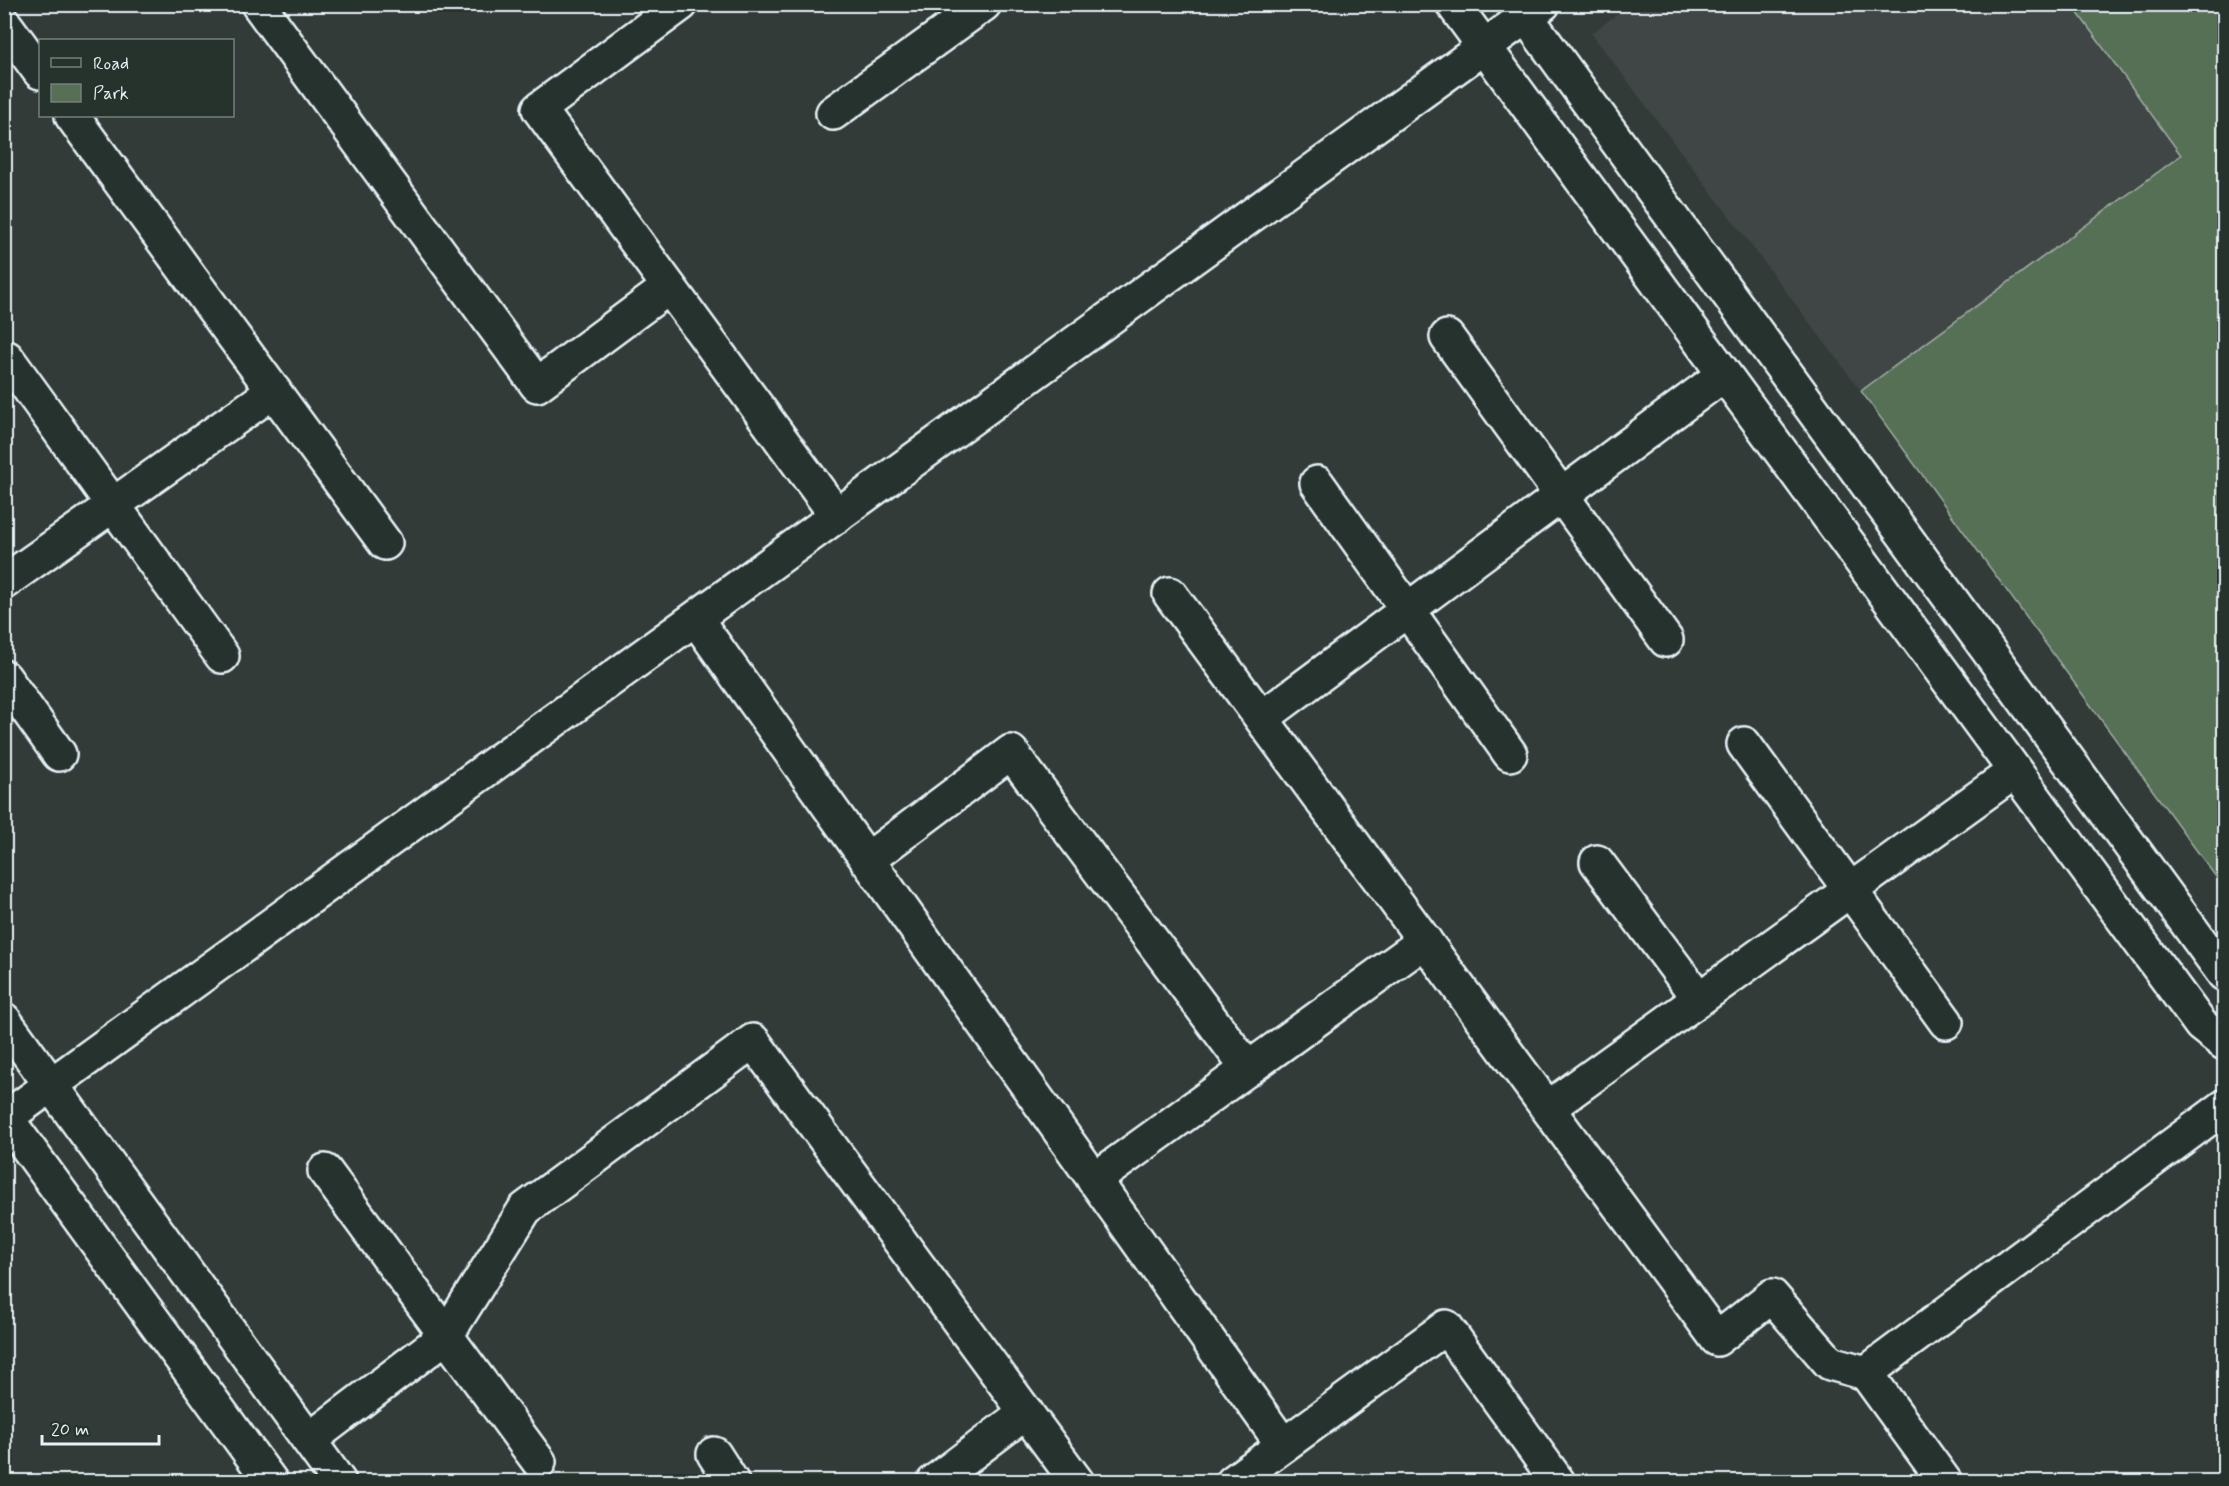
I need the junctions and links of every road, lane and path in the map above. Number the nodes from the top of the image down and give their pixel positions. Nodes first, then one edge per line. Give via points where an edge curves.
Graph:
1 (258, 4) edge
2 (681, 4) edge
3 (984, 4) edge
4 (1453, 4) edge
5 (1529, 9) edge
6 (4, 23) edge
7 (1484, 47) junction
8 (39, 71) edge
9 (833, 113) dead end
10 (73, 117) edge
11 (669, 287) junction
12 (1447, 337) dead end
13 (7, 358) dead end
14 (1723, 375) junction
15 (274, 391) junction
16 (1317, 483) dead end
17 (1561, 495) junction
18 (113, 505) junction
19 (837, 516) junction
20 (385, 543) dead end
21 (4, 582) edge
22 (1170, 594) dead end
23 (1408, 610) junction
24 (696, 619) junction
25 (1666, 640) dead end
26 (222, 656) dead end
27 (4, 677) edge
28 (1262, 718) junction
29 (1744, 744) dead end
30 (59, 754) dead end
31 (1510, 754) dead end
32 (2014, 772) junction
33 (867, 860) junction
34 (1597, 862) dead end
35 (1851, 890) junction
36 (1425, 941) junction
37 (2224, 974) edge
38 (1699, 999) junction
39 (4, 1020) edge
40 (1946, 1022) dead end
41 (2224, 1043) edge
42 (1248, 1069) junction
43 (52, 1085) junction
44 (2224, 1107) edge
45 (1548, 1108) junction
46 (5, 1117) edge
47 (325, 1171) dead end
48 (1094, 1180) junction
49 (446, 1336) junction
50 (1866, 1373) junction
51 (1026, 1412) junction
52 (309, 1440) junction
53 (1283, 1445) junction
54 (714, 1454) dead end
55 (539, 1462) dead end
56 (271, 1482) edge
57 (339, 1482) edge
58 (732, 1482) edge
59 (934, 1482) edge
60 (1077, 1482) edge
61 (1233, 1482) edge
62 (1558, 1482) edge
63 (1946, 1482) edge

1 - 11 street via 537,386
2 - 11 street via 539,109
3 - 9 street
4 - 7 street
5 - 7 street
5 - 37 street
6 - 8 street
7 - 14 street
7 - 19 street
10 - 15 street
11 - 19 street
12 - 17 street
13 - 18 street
14 - 17 street
14 - 32 street
15 - 18 street
15 - 20 street
16 - 23 street
17 - 23 street
17 - 25 street
18 - 21 street
18 - 26 street
19 - 24 street
22 - 28 street
23 - 28 street
23 - 31 street
24 - 33 street
24 - 43 street
27 - 30 street
28 - 36 street
29 - 35 street
32 - 35 street
32 - 41 street via 2201,1025
33 - 42 street via 1011,752
33 - 48 street
34 - 38 street
35 - 38 street
35 - 40 street
36 - 42 street
36 - 45 street
38 - 45 street
39 - 43 street
42 - 48 street
43 - 46 street
43 - 52 street
44 - 50 street
45 - 50 street via 1717,1339 1772,1296 1830,1363
46 - 56 street
47 - 49 street
48 - 53 street
49 - 51 street via 525,1209 753,1041
49 - 52 street
49 - 55 street
50 - 63 street
51 - 59 street
51 - 60 street
52 - 57 street
53 - 61 street
53 - 62 street via 1446,1327
54 - 58 street

